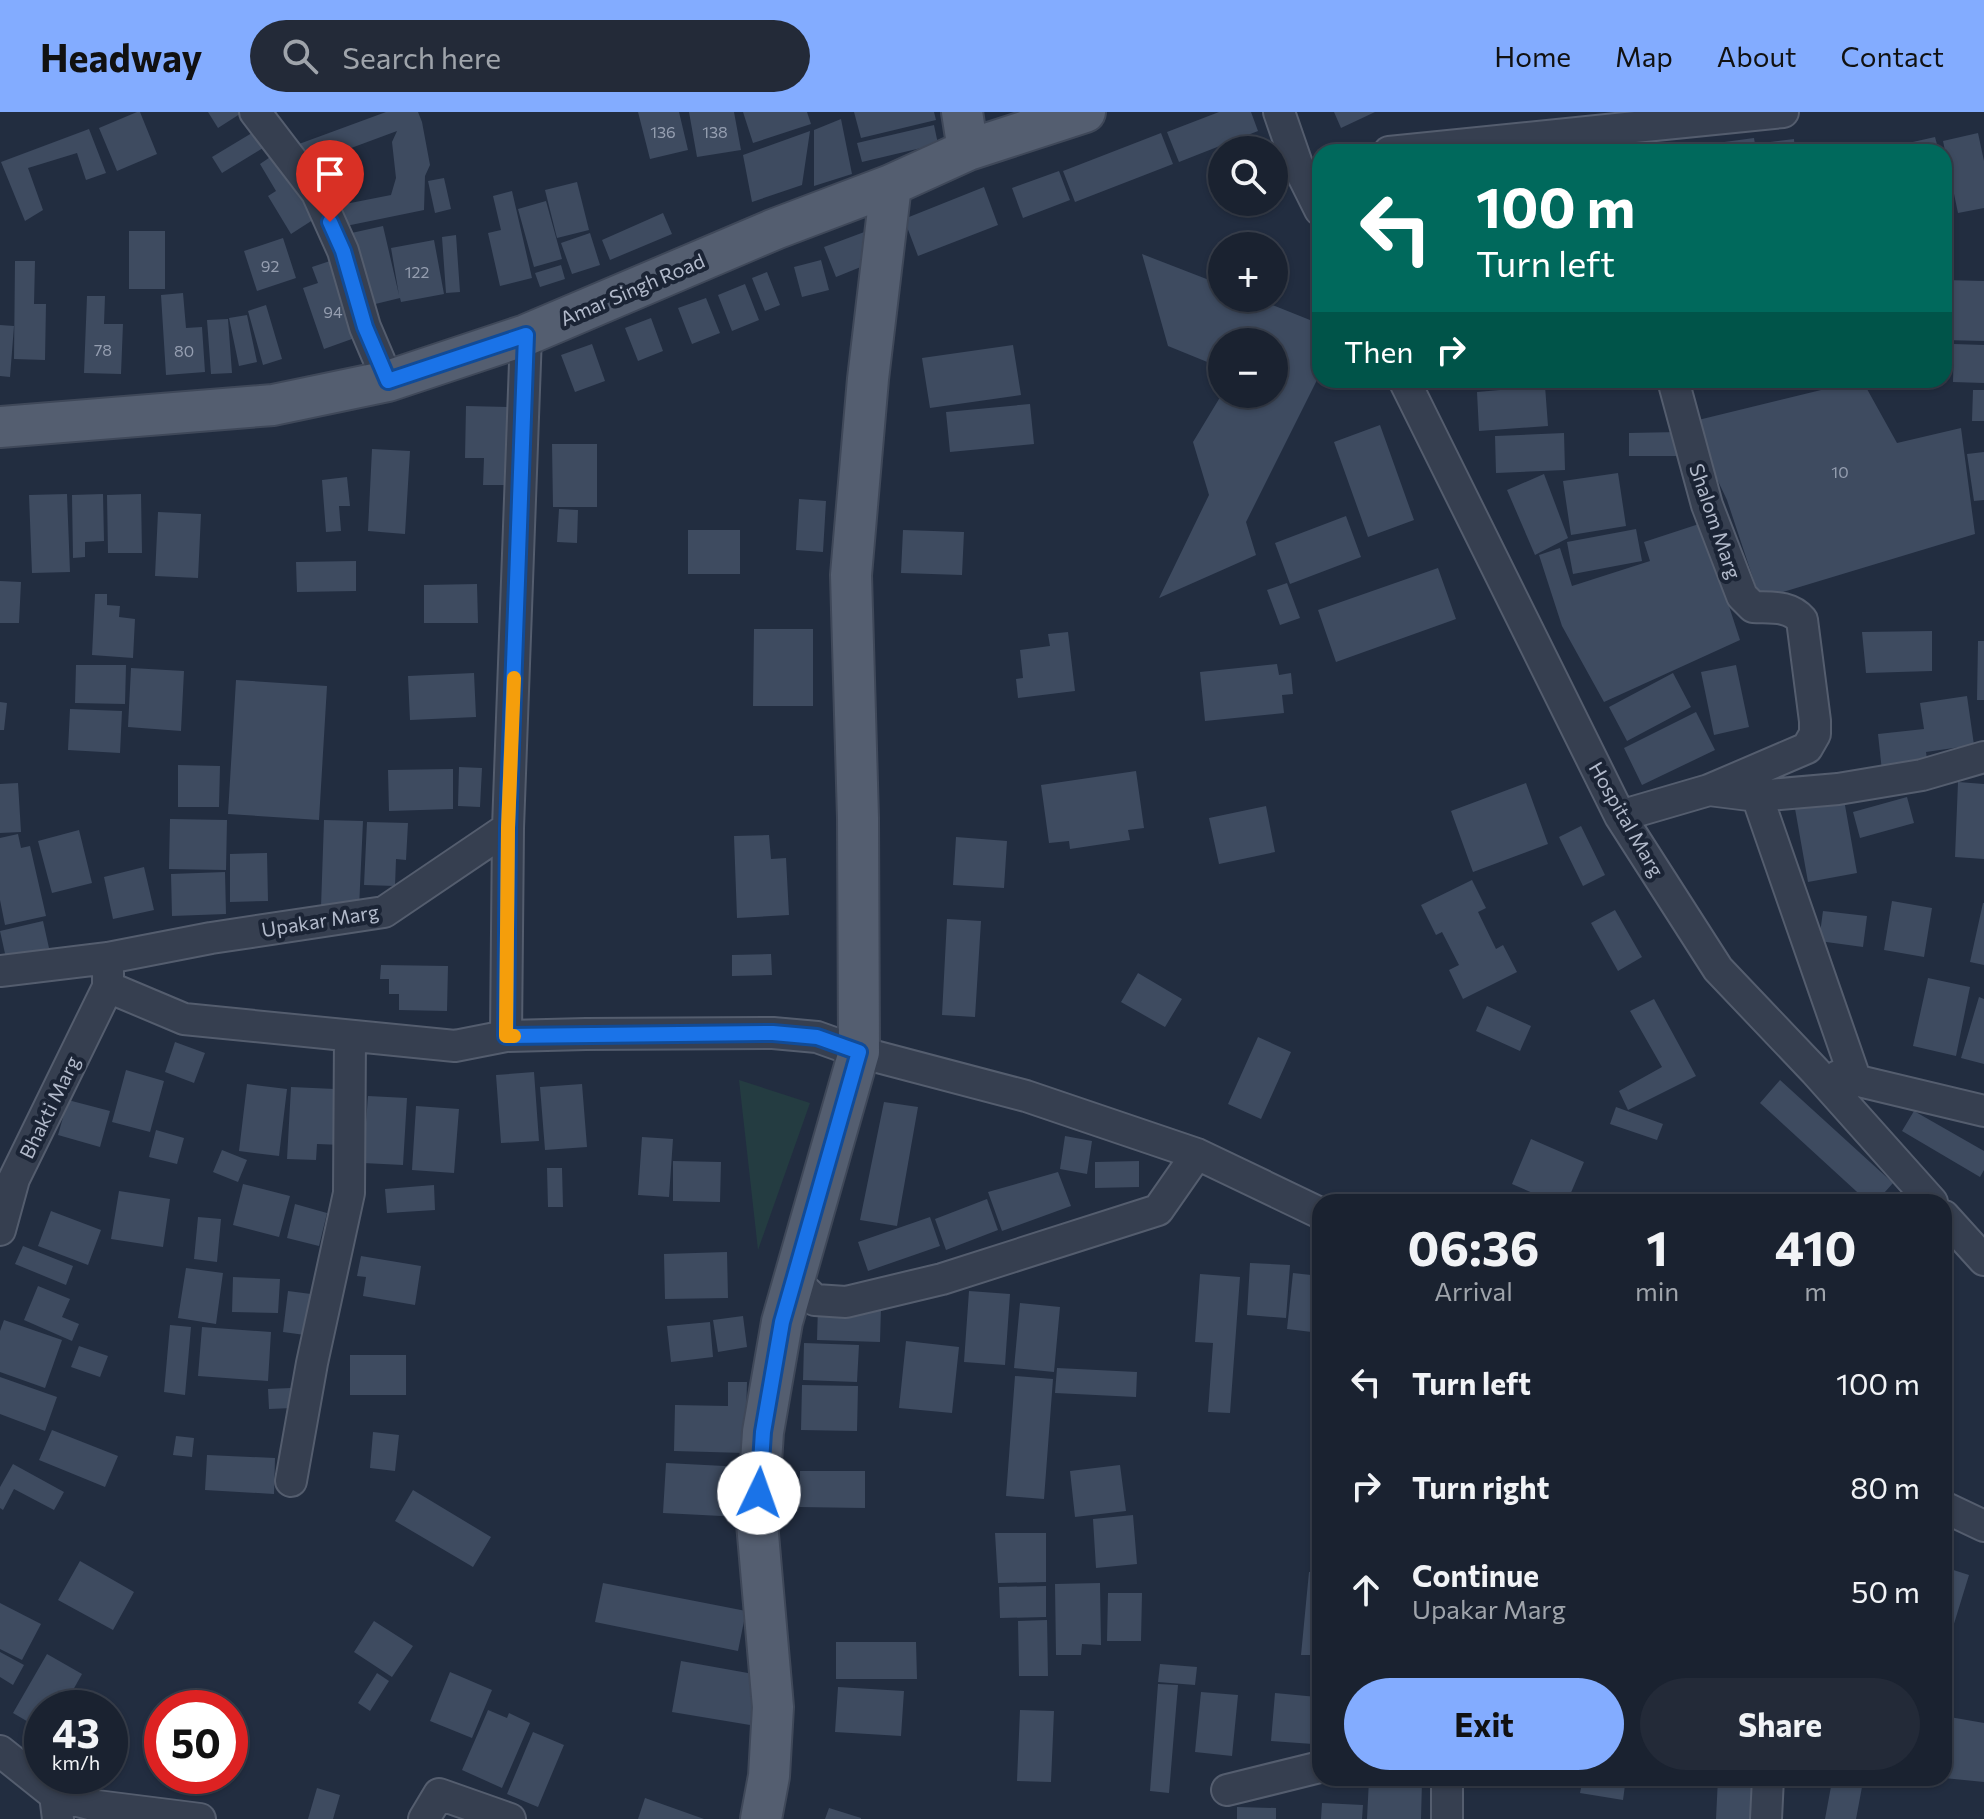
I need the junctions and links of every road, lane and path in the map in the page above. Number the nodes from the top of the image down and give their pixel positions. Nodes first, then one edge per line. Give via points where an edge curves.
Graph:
1 (255, 112) edge
2 (1085, 112) edge
3 (1279, 112) edge
4 (1783, 112) edge
5 (965, 131) edge
6 (1468, 144) edge
7 (1308, 162) edge
8 (891, 185) junction
9 (526, 335) junction
10 (388, 381) junction
11 (1408, 388) edge
12 (1675, 388) edge
13 (0, 427) edge
14 (1984, 757) edge
15 (1709, 790) junction
16 (1757, 796) junction
17 (1620, 816) junction
18 (508, 828) junction
19 (0, 971) edge
20 (108, 972) junction
21 (350, 1036) junction
22 (506, 1036) junction
23 (859, 1052) junction
24 (1815, 1071) junction
25 (1856, 1081) junction
26 (1984, 1111) edge
27 (1197, 1154) junction
28 (7, 1177) edge
29 (1925, 1194) edge
30 (1312, 1209) edge
31 (1952, 1225) edge
32 (0, 1230) edge
33 (1984, 1260) edge
34 (795, 1281) junction
35 (291, 1481) dead end
36 (1952, 1511) edge
37 (1984, 1526) edge
38 (0, 1751) edge
39 (1312, 1769) edge
40 (1447, 1786) edge
41 (1768, 1786) edge
42 (1227, 1790) dead end
43 (56, 1807) edge
44 (200, 1819) edge
45 (424, 1819) edge
46 (510, 1819) edge
47 (761, 1819) edge
48 (1447, 1819) edge
49 (1766, 1819) edge

1 - 10 street via 317,193
2 - 5 main road
3 - 7 street
4 - 6 street
5 - 8 main road, Amar Singh Road
8 - 9 main road, Amar Singh Road
8 - 23 main road via 851,575
9 - 10 main road, Amar Singh Road
9 - 18 street
10 - 13 main road, Amar Singh Road via 273,405
11 - 17 street, Hospital Marg
12 - 15 street, Shalom Marg via 1707,505 1742,596 1753,607 1786,608 1802,620 1815,721 1807,748
14 - 16 street via 1922,775
15 - 16 street
15 - 17 street
16 - 25 street
17 - 24 street, Hospital Marg via 1718,969
18 - 20 street, Upakar Marg via 384,912 211,938
18 - 22 street
19 - 20 street, Upakar Marg
20 - 21 street via 184,1019
20 - 28 street, Bhakti Marg
21 - 22 street via 455,1046
21 - 35 street via 349,1193
22 - 23 street via 773,1033 817,1037
23 - 27 street via 1026,1096
23 - 34 main road
24 - 25 street
24 - 29 street, Hospital Marg
25 - 26 street
27 - 30 street
27 - 34 street via 1158,1210 942,1279 846,1302 815,1300
28 - 32 street, Bhakti Marg
31 - 33 street
34 - 47 main road via 782,1322 763,1432 757,1523 773,1707
36 - 37 street
38 - 43 street
39 - 42 street
40 - 48 street
41 - 49 street
43 - 44 street via 97,1806
45 - 46 street via 439,1794

